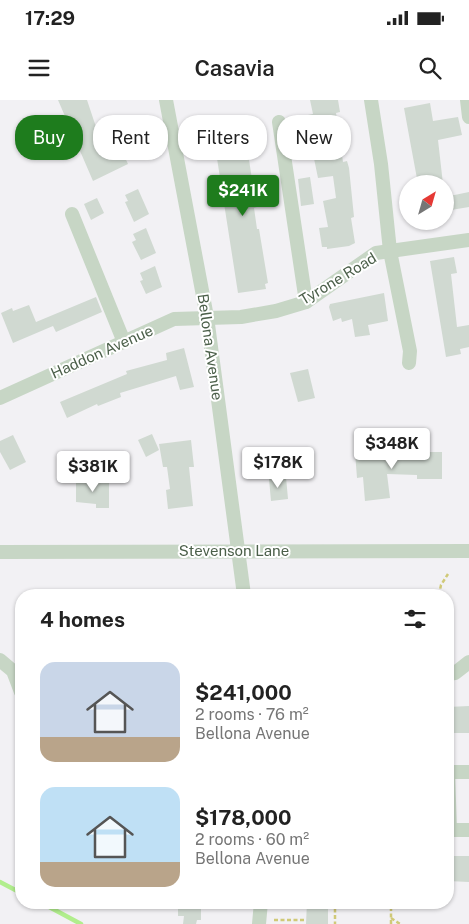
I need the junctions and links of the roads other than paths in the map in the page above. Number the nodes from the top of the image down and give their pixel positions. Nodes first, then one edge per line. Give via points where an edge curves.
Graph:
1 (166, 100) edge
2 (371, 100) edge
3 (467, 100) edge
4 (469, 117) edge
5 (285, 160) edge
6 (72, 214) dead end
7 (469, 240) edge
8 (390, 251) junction
9 (306, 302) junction
10 (207, 317) junction
11 (124, 342) junction
12 (409, 363) dead end
13 (0, 398) edge
14 (238, 551) junction
15 (469, 551) edge
16 (0, 552) edge
17 (243, 589) edge
18 (0, 660) edge
19 (469, 662) edge
20 (454, 672) edge
21 (15, 678) edge
22 (454, 772) edge
23 (469, 772) edge
24 (454, 830) edge
25 (469, 830) edge
26 (260, 909) edge
27 (259, 924) edge

1 - 10 street, Bellona Avenue
2 - 8 street
3 - 4 street
5 - 9 street
6 - 11 street
7 - 8 street, Tyrone Road
8 - 9 street, Tyrone Road via 376,253
8 - 12 street via 410,350
9 - 10 street, Tyrone Road via 241,317
10 - 11 street, Haddon Avenue via 174,319
10 - 14 street, Bellona Avenue
11 - 13 street, Haddon Avenue
14 - 15 street, Stevenson Lane
14 - 16 street, Stevenson Lane
14 - 17 street, Bellona Avenue
18 - 21 street
19 - 20 street
22 - 23 street
24 - 25 street
26 - 27 street

